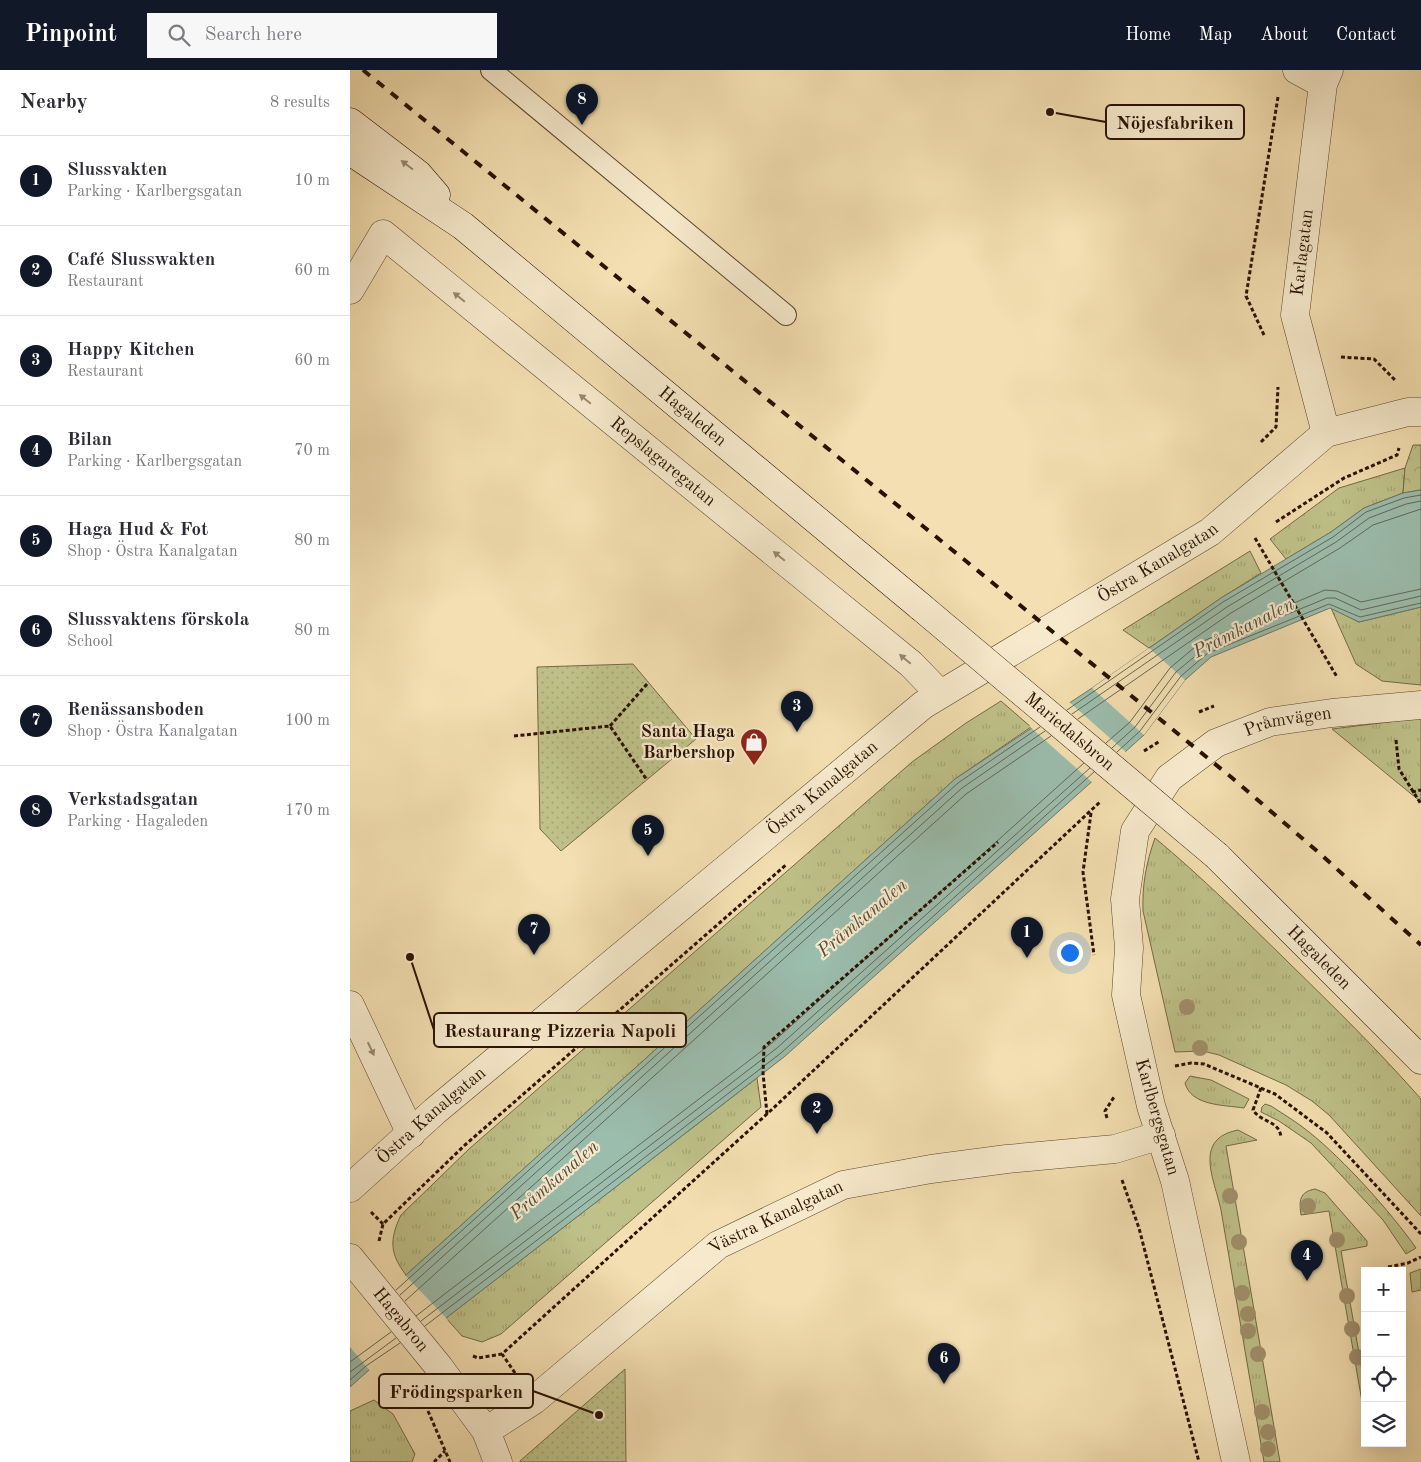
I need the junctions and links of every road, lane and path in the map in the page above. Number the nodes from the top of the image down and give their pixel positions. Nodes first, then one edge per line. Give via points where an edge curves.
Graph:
1 (491, 70) edge
2 (1297, 70) edge
3 (1326, 77) edge
4 (350, 122) edge
5 (350, 151) edge
6 (463, 226) junction
7 (350, 290) edge
8 (786, 315) dead end
9 (1338, 357) dead end
10 (1414, 412) edge
11 (1326, 433) junction
12 (1268, 528) dead end
13 (1261, 532) dead end
14 (1254, 537) junction
15 (1247, 542) dead end
16 (922, 607) joint
17 (1337, 677) dead end
18 (647, 684) dead end
19 (940, 694) junction
20 (1421, 706) edge
21 (1392, 707) junction
22 (610, 726) junction
23 (514, 736) dead end
24 (1168, 778) joint
25 (647, 780) dead end
26 (1421, 790) edge
27 (1412, 792) junction
28 (1421, 804) edge
29 (1091, 812) dead end
30 (998, 842) dead end
31 (1217, 856) joint
32 (789, 863) dead end
33 (350, 1005) edge
34 (1421, 1060) edge
35 (1179, 1066) dead end
36 (1262, 1087) junction
37 (767, 1114) junction
38 (410, 1134) junction
39 (1161, 1135) junction
40 (1281, 1138) dead end
41 (350, 1188) edge
42 (1124, 1189) dead end
43 (1421, 1234) edge
44 (378, 1248) dead end
45 (1421, 1258) edge
46 (357, 1266) edge
47 (1388, 1266) dead end
48 (502, 1354) junction
49 (471, 1355) dead end
50 (534, 1400) junction
51 (427, 1408) dead end
52 (486, 1431) junction
53 (445, 1451) junction
54 (434, 1462) edge
55 (450, 1462) edge
56 (498, 1462) edge
57 (1199, 1462) edge
58 (1236, 1462) edge

1 - 8 lane
2 - 3 street
3 - 11 street, Karlagatan via 1295,315
6 -> 4 street, Hagaleden via 418,174
5 - 6 street, Hagaleden
6 - 16 street, Hagaleden
19 -> 7 street, Repslagaregatan via 911,664 383,234
9 - 10 path via 1374,359 1398,383
10 - 11 street
10 - 12 path via 1398,455 1344,478
11 - 19 street, Östra Kanalgatan via 1210,532
13 - 14 path
14 - 15 path
14 - 17 path
16 - 31 street, Mariedalsbron, bridge
18 - 22 path
19 - 38 street, Östra Kanalgatan via 874,745
20 - 21 street, Pråmvägen
21 - 24 street, Pråmvägen via 1270,722 1216,743
21 - 27 path via 1398,769
22 - 23 path
22 - 25 path
24 - 39 street, Karlbergsgatan via 1135,831 1125,899 1129,948 1126,995 1143,1074
26 - 27 path
27 - 28 path
29 - 37 path
30 - 37 path via 764,1047
31 - 34 street, Hagaleden
32 - 44 path via 465,1145 383,1224
33 -> 38 street
35 - 36 path via 1204,1064
36 - 40 path via 1253,1110 1256,1115 1276,1125 1281,1131
36 - 43 path via 1327,1133
37 - 48 path
38 - 41 street, Östra Kanalgatan
39 - 50 street, Västra Kanalgatan via 1115,1149 969,1164 843,1186 718,1245
39 - 58 street, Karlbergsgatan via 1183,1218
42 - 57 path via 1139,1228
45 - 47 path
46 - 52 street, Hagabron
48 - 49 path via 478,1358
48 - 50 path
50 - 52 street, Västra Kanalgatan
51 - 53 path
52 - 56 street
53 - 54 path
53 - 55 path

